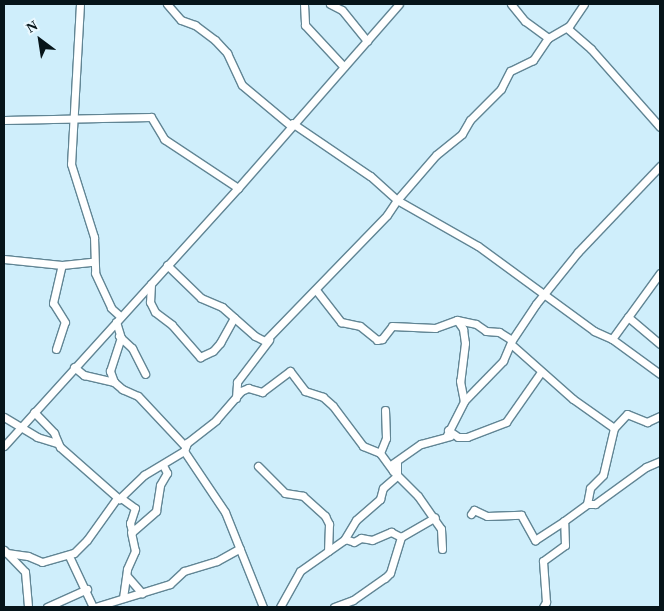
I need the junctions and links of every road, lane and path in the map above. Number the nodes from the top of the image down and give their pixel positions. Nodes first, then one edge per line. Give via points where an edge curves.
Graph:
1 (80, 4) edge
2 (166, 4) edge
3 (304, 4) edge
4 (330, 4) edge
5 (399, 4) edge
6 (511, 4) edge
7 (584, 4) edge
8 (567, 28) junction
9 (548, 38) junction
10 (367, 41) junction
11 (344, 67) junction
12 (72, 117) junction
13 (4, 120) edge
14 (291, 124) junction
15 (660, 127) edge
16 (660, 166) edge
17 (238, 188) junction
18 (398, 200) junction
19 (4, 259) edge
20 (93, 262) junction
21 (62, 265) junction
22 (167, 265) junction
23 (660, 273) edge
24 (151, 284) junction
25 (316, 290) junction
26 (544, 294) junction
27 (628, 317) junction
28 (234, 318) junction
29 (118, 320) junction
30 (456, 320) junction
31 (108, 331) junction
32 (121, 338) junction
33 (270, 339) junction
34 (612, 339) junction
35 (511, 342) junction
36 (660, 344) edge
37 (56, 349) dead end
38 (74, 367) junction
39 (541, 372) junction
40 (145, 374) dead end
41 (660, 374) edge
42 (114, 382) junction
43 (236, 398) junction
44 (464, 401) junction
45 (385, 410) dead end
46 (34, 412) junction
47 (660, 416) edge
48 (4, 417) edge
49 (22, 426) junction
50 (614, 428) junction
51 (447, 433) junction
52 (57, 443) junction
53 (4, 446) edge
54 (184, 448) junction
55 (380, 452) junction
56 (660, 461) edge
57 (393, 463) junction
58 (163, 465) junction
59 (258, 466) dead end
60 (397, 476) junction
61 (119, 498) junction
62 (587, 504) junction
63 (135, 508) junction
64 (471, 514) dead end
65 (431, 516) junction
66 (151, 517) junction
67 (564, 521) junction
68 (131, 532) junction
69 (400, 537) junction
70 (345, 539) junction
71 (240, 548) junction
72 (442, 549) dead end
73 (328, 551) junction
74 (6, 552) edge
75 (69, 556) junction
76 (127, 576) junction
77 (87, 589) junction
78 (142, 592) junction
79 (123, 598) junction
80 (28, 607) edge
81 (47, 607) edge
82 (94, 607) edge
83 (264, 607) edge
84 (280, 607) edge
85 (334, 607) edge
86 (543, 607) edge

1 - 12 street via 77,27 79,66
2 - 14 street via 180,20 195,25 215,40 227,53 242,84
3 - 11 street via 305,25
4 - 10 street via 342,10
5 - 10 street
6 - 9 street via 525,21
7 - 8 street
8 - 9 street
8 - 15 street via 591,49
9 - 18 street via 533,60 510,71 501,89 470,120 462,134 436,156
10 - 11 street
11 - 14 street
12 - 13 street
12 - 17 street via 152,117 164,139
12 - 20 street via 71,164 94,237
14 - 17 street
14 - 18 street via 370,176
16 - 26 street via 578,252
17 - 22 street
18 - 25 street
18 - 26 street via 478,246
19 - 21 street
20 - 21 street
20 - 29 street via 106,299
21 - 37 street via 53,302 65,322
22 - 24 street
22 - 28 street via 201,298 222,307
23 - 27 street
24 - 28 street via 150,302 154,312 172,326 200,357 213,351 220,343
24 - 29 street
25 - 30 street via 341,322 360,326 377,340 382,339 392,326 435,328
25 - 33 street
26 - 34 street via 594,331
26 - 35 street
27 - 34 street
27 - 36 street
28 - 33 street via 255,336 262,340
29 - 31 street
29 - 32 street
30 - 35 street via 476,324 486,331 499,332
30 - 44 street via 465,343 460,381
31 - 32 street
31 - 38 street
32 - 40 street via 132,348
32 - 42 street via 110,371
33 - 43 street via 237,382
34 - 41 street
35 - 39 street
35 - 44 street via 497,369
38 - 42 street via 84,375
38 - 46 street
39 - 50 street
39 - 51 street via 506,422 467,437
42 - 54 street via 142,399
43 - 54 street
43 - 55 street via 248,388 262,392 292,371 305,391 323,397 341,414 363,446
44 - 51 street
45 - 55 street via 386,438
46 - 49 street
46 - 52 street via 54,433
47 - 50 street via 647,422 628,414
48 - 49 street
49 - 52 street via 37,437
49 - 53 street
50 - 62 street via 606,468 602,478 590,488
51 - 57 street via 416,447
52 - 61 street
54 - 58 street
54 - 71 street via 210,486
55 - 57 street
56 - 62 street via 646,466 596,504
57 - 60 street
58 - 61 street via 144,475
58 - 66 street via 167,473 160,485 158,506
59 - 73 street via 286,493 303,496 325,516 329,524
60 - 65 street via 418,496
60 - 70 street via 383,488 380,499 356,520
61 - 63 street
61 - 75 street via 88,540
62 - 67 street
63 - 66 street via 140,514
63 - 68 street
64 - 67 street via 474,510 487,516 521,515 535,540
65 - 69 street
65 - 72 street via 441,529
66 - 68 street
67 - 86 street via 565,545 545,557 542,564 546,602
68 - 76 street via 135,551
69 - 70 street via 391,532 372,540 360,538 354,542
69 - 85 street via 390,573 353,600
70 - 73 street
71 - 78 street via 217,562 184,571 170,584
71 - 83 street
73 - 84 street via 300,571
74 - 75 street via 42,562
74 - 80 street via 12,562 25,572
75 - 77 street
76 - 78 street
76 - 79 street
77 - 81 street
77 - 82 street
78 - 79 street
79 - 82 street

